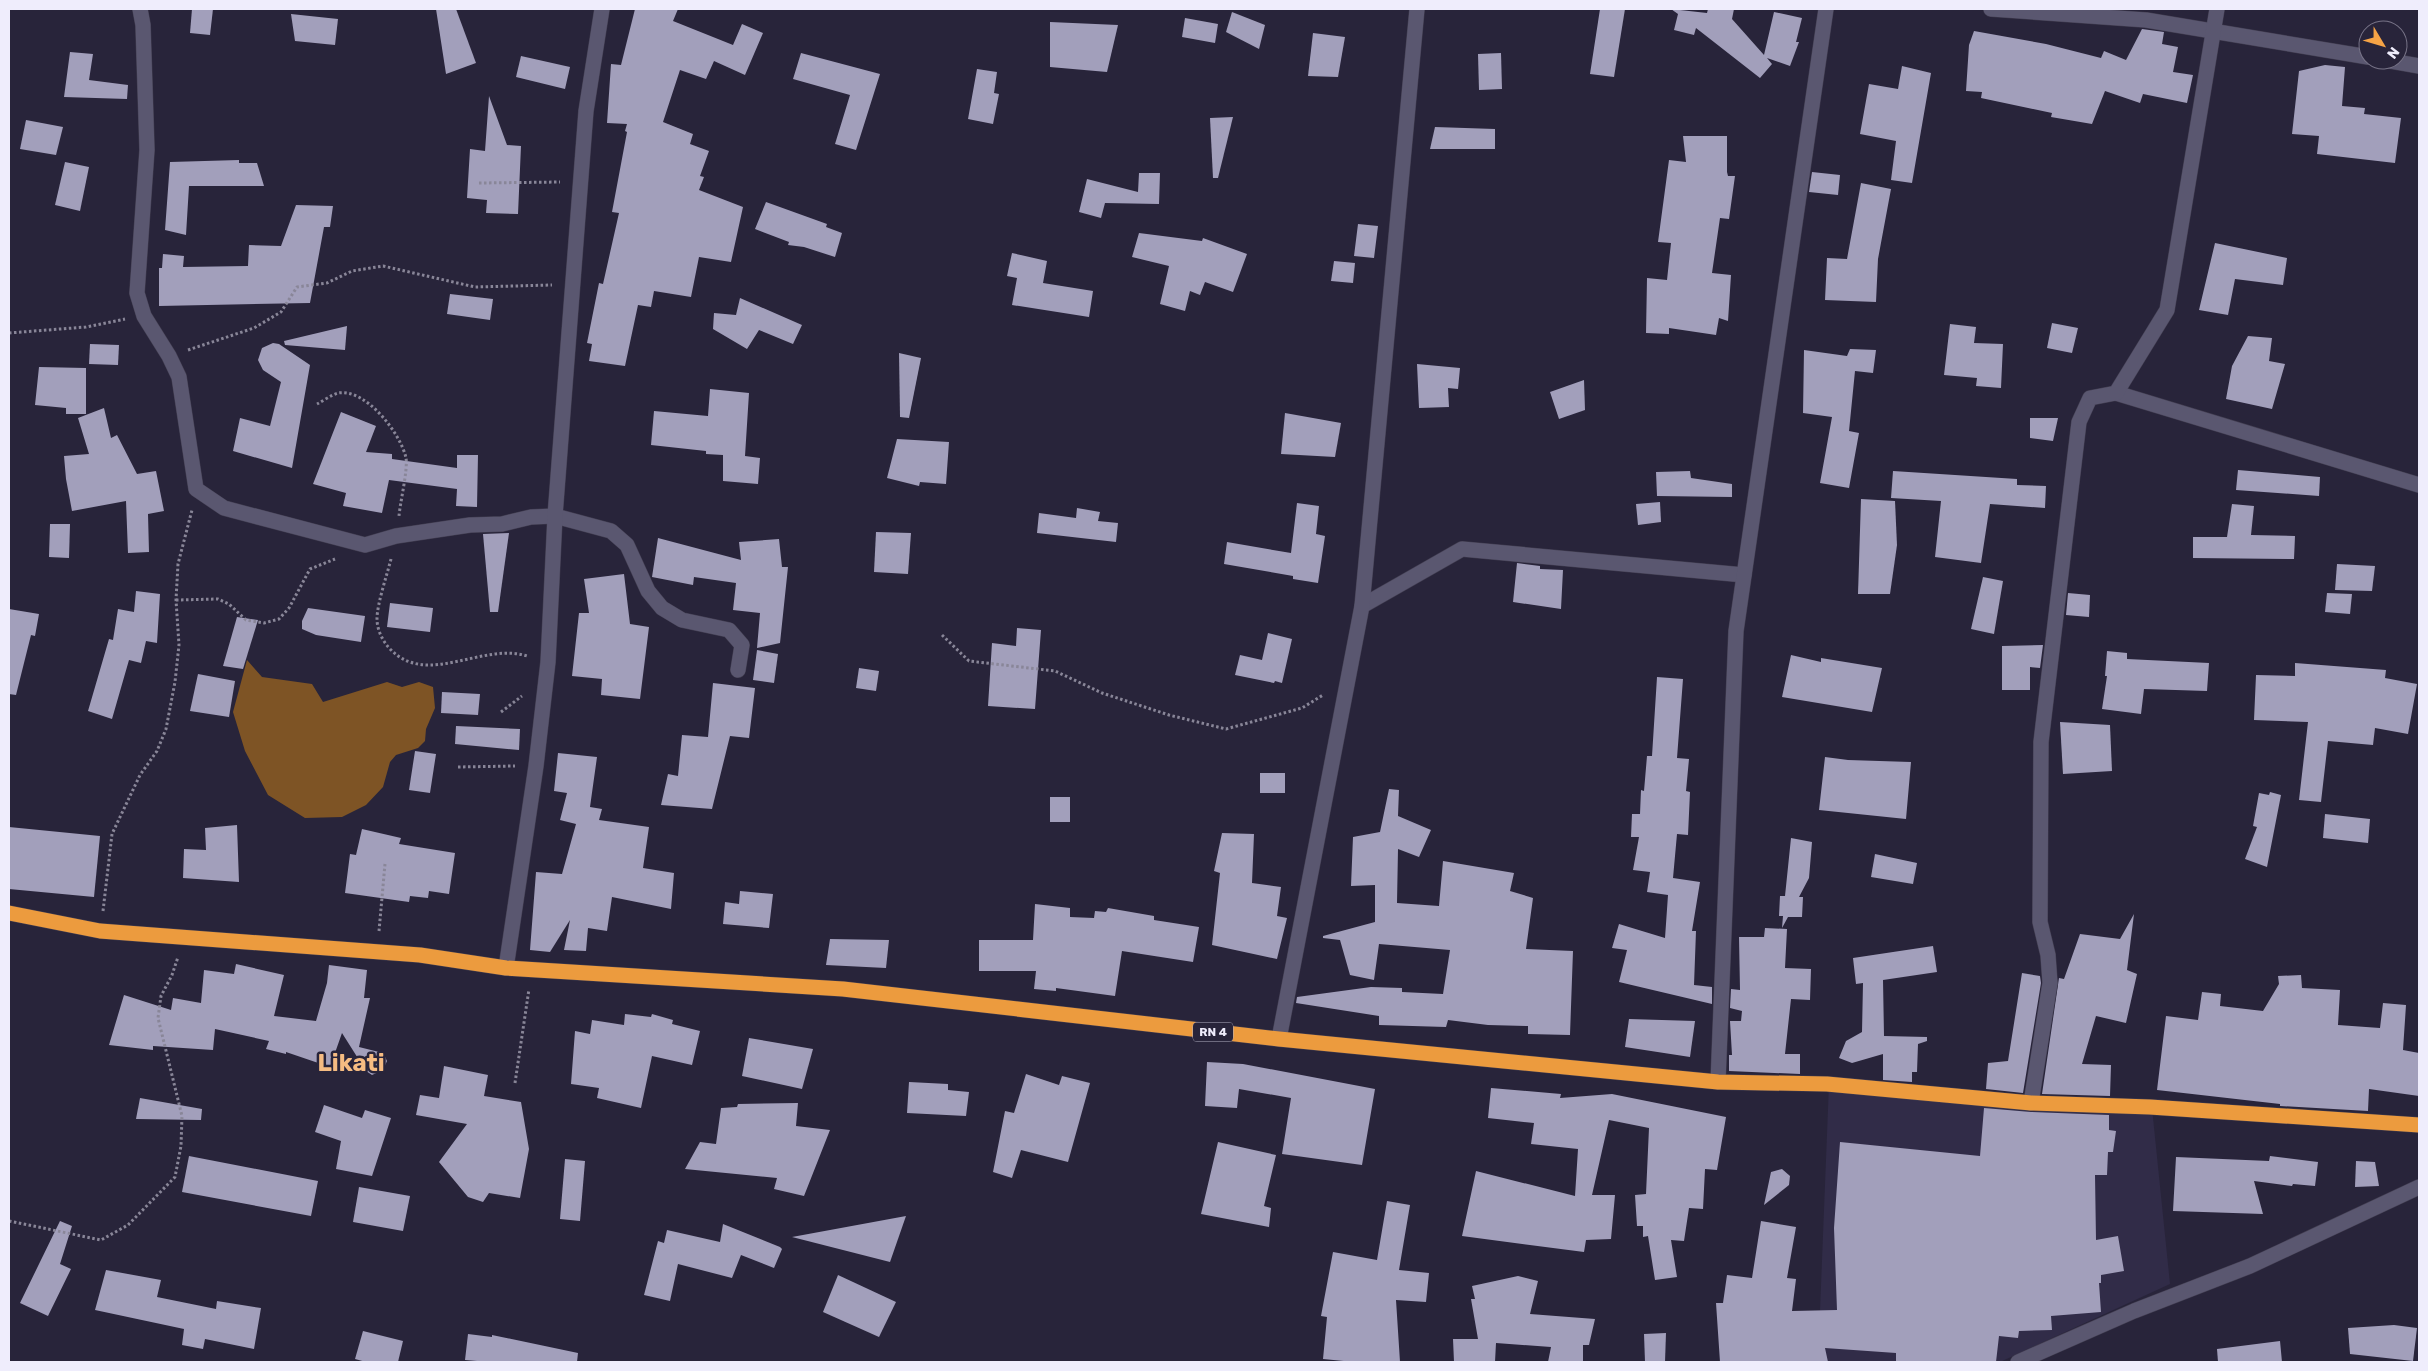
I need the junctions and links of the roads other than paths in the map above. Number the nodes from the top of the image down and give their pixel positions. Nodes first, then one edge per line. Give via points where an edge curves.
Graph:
1 (140, 9) edge
2 (602, 9) edge
3 (1417, 9) edge
4 (1826, 9) edge
5 (1991, 9) edge
6 (2217, 9) edge
7 (2214, 32) junction
8 (2358, 55) edge
9 (2116, 393) junction
10 (2419, 484) edge
11 (555, 516) junction
12 (1744, 576) junction
13 (1362, 606) junction
14 (738, 670) dead end
15 (9, 913) edge
16 (506, 968) junction
17 (1279, 1039) junction
18 (1718, 1082) junction
19 (2030, 1103) junction
20 (2419, 1125) edge
21 (2419, 1187) edge
22 (2018, 1362) edge

1 - 11 street via 147,150 137,293 144,316 179,377 196,489 224,508 365,545 396,536
2 - 11 street via 586,111
3 - 13 street
4 - 12 street
5 - 7 street via 2146,20
6 - 7 street
7 - 8 street
7 - 9 street via 2167,310
9 - 10 street
9 - 19 street via 2090,398 2079,422 2041,742 2040,922 2050,983
11 - 14 street via 611,531 627,545 648,591 662,608 682,620 729,630 742,645
11 - 16 street via 548,662
12 - 13 street via 1462,549
12 - 18 street via 1736,631
13 - 17 street
15 - 16 highway, RN 4 via 100,931 420,955
16 - 17 highway, RN 4 via 843,989
17 - 18 highway, RN 4
18 - 19 highway, RN 4 via 1827,1084
19 - 20 highway, RN 4 via 2150,1107
21 - 22 street via 2250,1266 2134,1311

